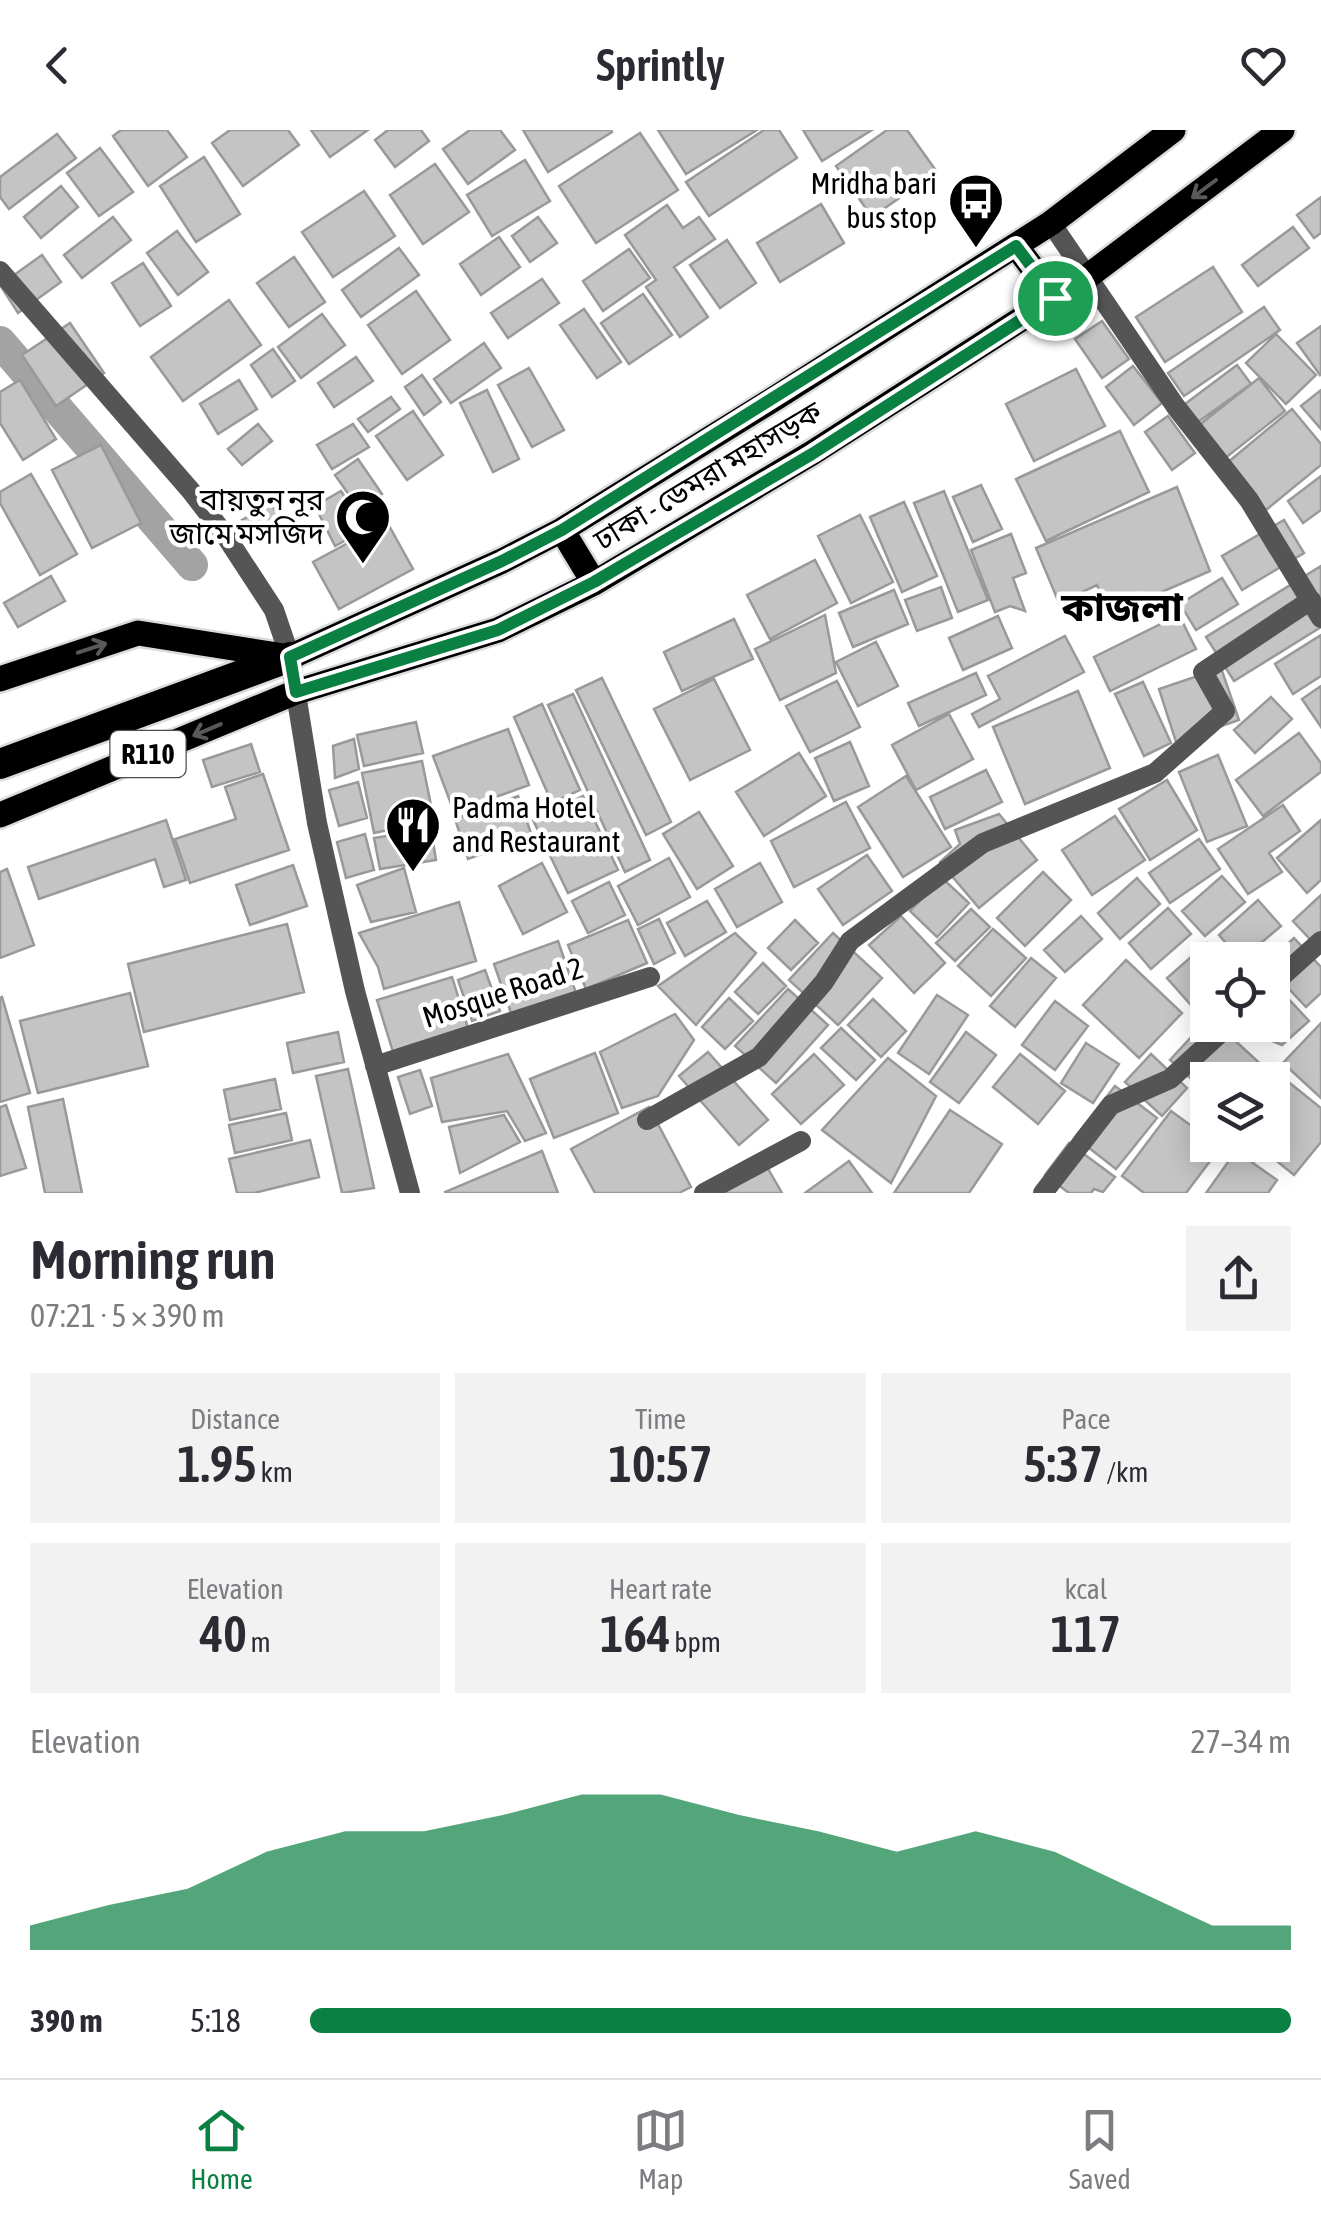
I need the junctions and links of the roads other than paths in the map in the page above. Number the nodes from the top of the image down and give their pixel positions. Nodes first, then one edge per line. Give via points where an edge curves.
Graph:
1 (1173, 130) edge
2 (1282, 130) edge
3 (1051, 223) junction
4 (1016, 246) junction
5 (0, 272) edge
6 (1087, 277) junction
7 (1055, 298) junction
8 (562, 530) junction
9 (594, 582) junction
10 (1316, 609) edge
11 (290, 657) junction
12 (0, 679) edge
13 (296, 692) junction
14 (74, 736) junction
15 (0, 754) edge
16 (0, 764) edge
17 (0, 815) edge
18 (1321, 941) edge
19 (1290, 969) edge
20 (650, 977) dead end
21 (1210, 1042) edge
22 (375, 1066) junction
23 (647, 1120) dead end
24 (800, 1142) dead end
25 (410, 1193) edge
26 (704, 1193) edge
27 (1043, 1193) edge

1 - 3 main road, ঢাকা - ডেমরা মহাসড়ক
2 -> 6 main road, ঢাকা - ডেমরা মহাসড়ক / R110
3 - 4 main road, ঢাকা - ডেমরা মহাসড়ক
3 - 6 street
4 - 7 main road
4 - 8 main road, ঢাকা - ডেমরা মহাসড়ক
5 - 11 street via 225,535 274,610
6 - 7 main road, ঢাকা - ডেমরা মহাসড়ক / R110
6 - 10 street via 1249,500
7 - 9 main road, ঢাকা - ডেমরা মহাসড়ক / R110 via 812,454
8 - 9 main road
8 - 11 main road, ঢাকা - ডেমরা মহাসড়ক
9 - 13 main road, ঢাকা - ডেমরা মহাসড়ক / R110 via 498,630
10 - 23 street via 1203,672 1226,711 1155,772 982,843 850,941 824,982 759,1056
12 -> 11 main road via 138,633
11 - 13 street
11 - 14 highway
13 -> 17 main road, ঢাকা - ডেমরা মহাসড়ক / R110
13 - 22 street via 316,823
14 - 15 highway
14 - 16 highway
18 - 19 street
20 - 22 street, Mosque Road 2
21 - 27 street via 1170,1079 1111,1105
22 - 25 street
24 - 26 street

